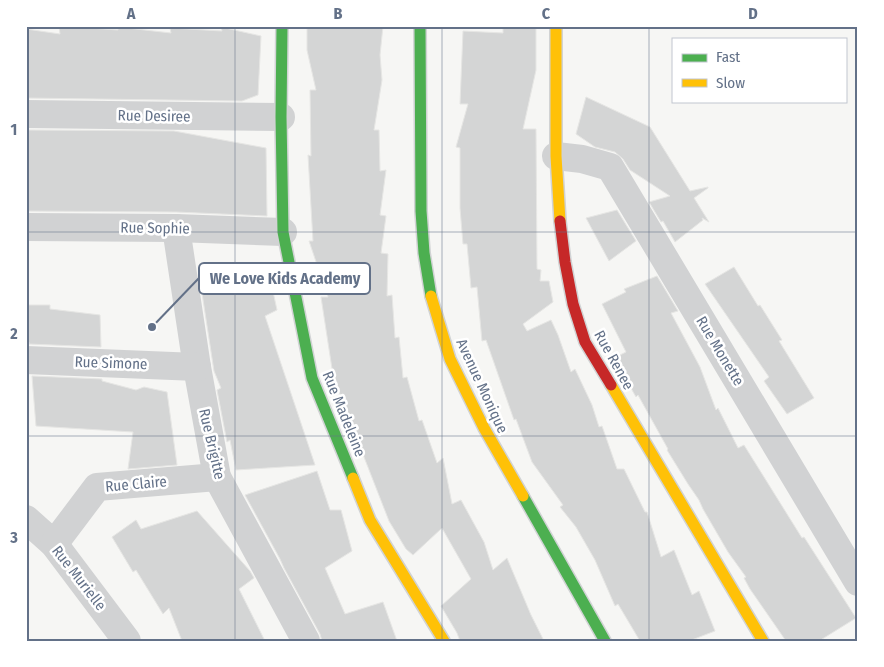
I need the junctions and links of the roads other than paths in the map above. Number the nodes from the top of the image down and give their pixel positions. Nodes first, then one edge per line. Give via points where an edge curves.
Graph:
1 (282, 26) edge
2 (420, 26) edge
3 (556, 26) edge
4 (26, 114) edge
5 (281, 118) junction
6 (556, 156) junction
7 (26, 227) edge
8 (176, 228) junction
9 (283, 232) junction
10 (26, 360) edge
11 (197, 367) junction
12 (217, 477) junction
13 (26, 520) edge
14 (54, 544) junction
15 (858, 582) edge
16 (127, 641) edge
17 (306, 641) edge
18 (444, 641) edge
19 (605, 641) edge
20 (763, 641) edge

1 - 5 street, Rue Madeleine
2 - 19 street, Avenue Monique via 424,253 432,299 450,359 484,428
3 - 6 street, Rue Renee
4 - 5 street, Rue Desiree
5 - 9 street, Rue Madeleine
6 - 15 street, Rue Monette via 610,167
6 - 20 street, Rue Renee via 565,262 585,342
7 - 8 street, Rue Sophie
8 - 9 street, Rue Sophie
8 - 11 street, Rue Brigitte
9 - 18 street, Rue Madeleine via 312,378 370,520
10 - 11 street, Rue Simone
11 - 12 street, Rue Brigitte
12 - 14 street, Rue Claire via 97,487
12 - 17 street, Rue Brigitte
13 - 14 street, Rue Murielle
14 - 16 street, Rue Murielle

